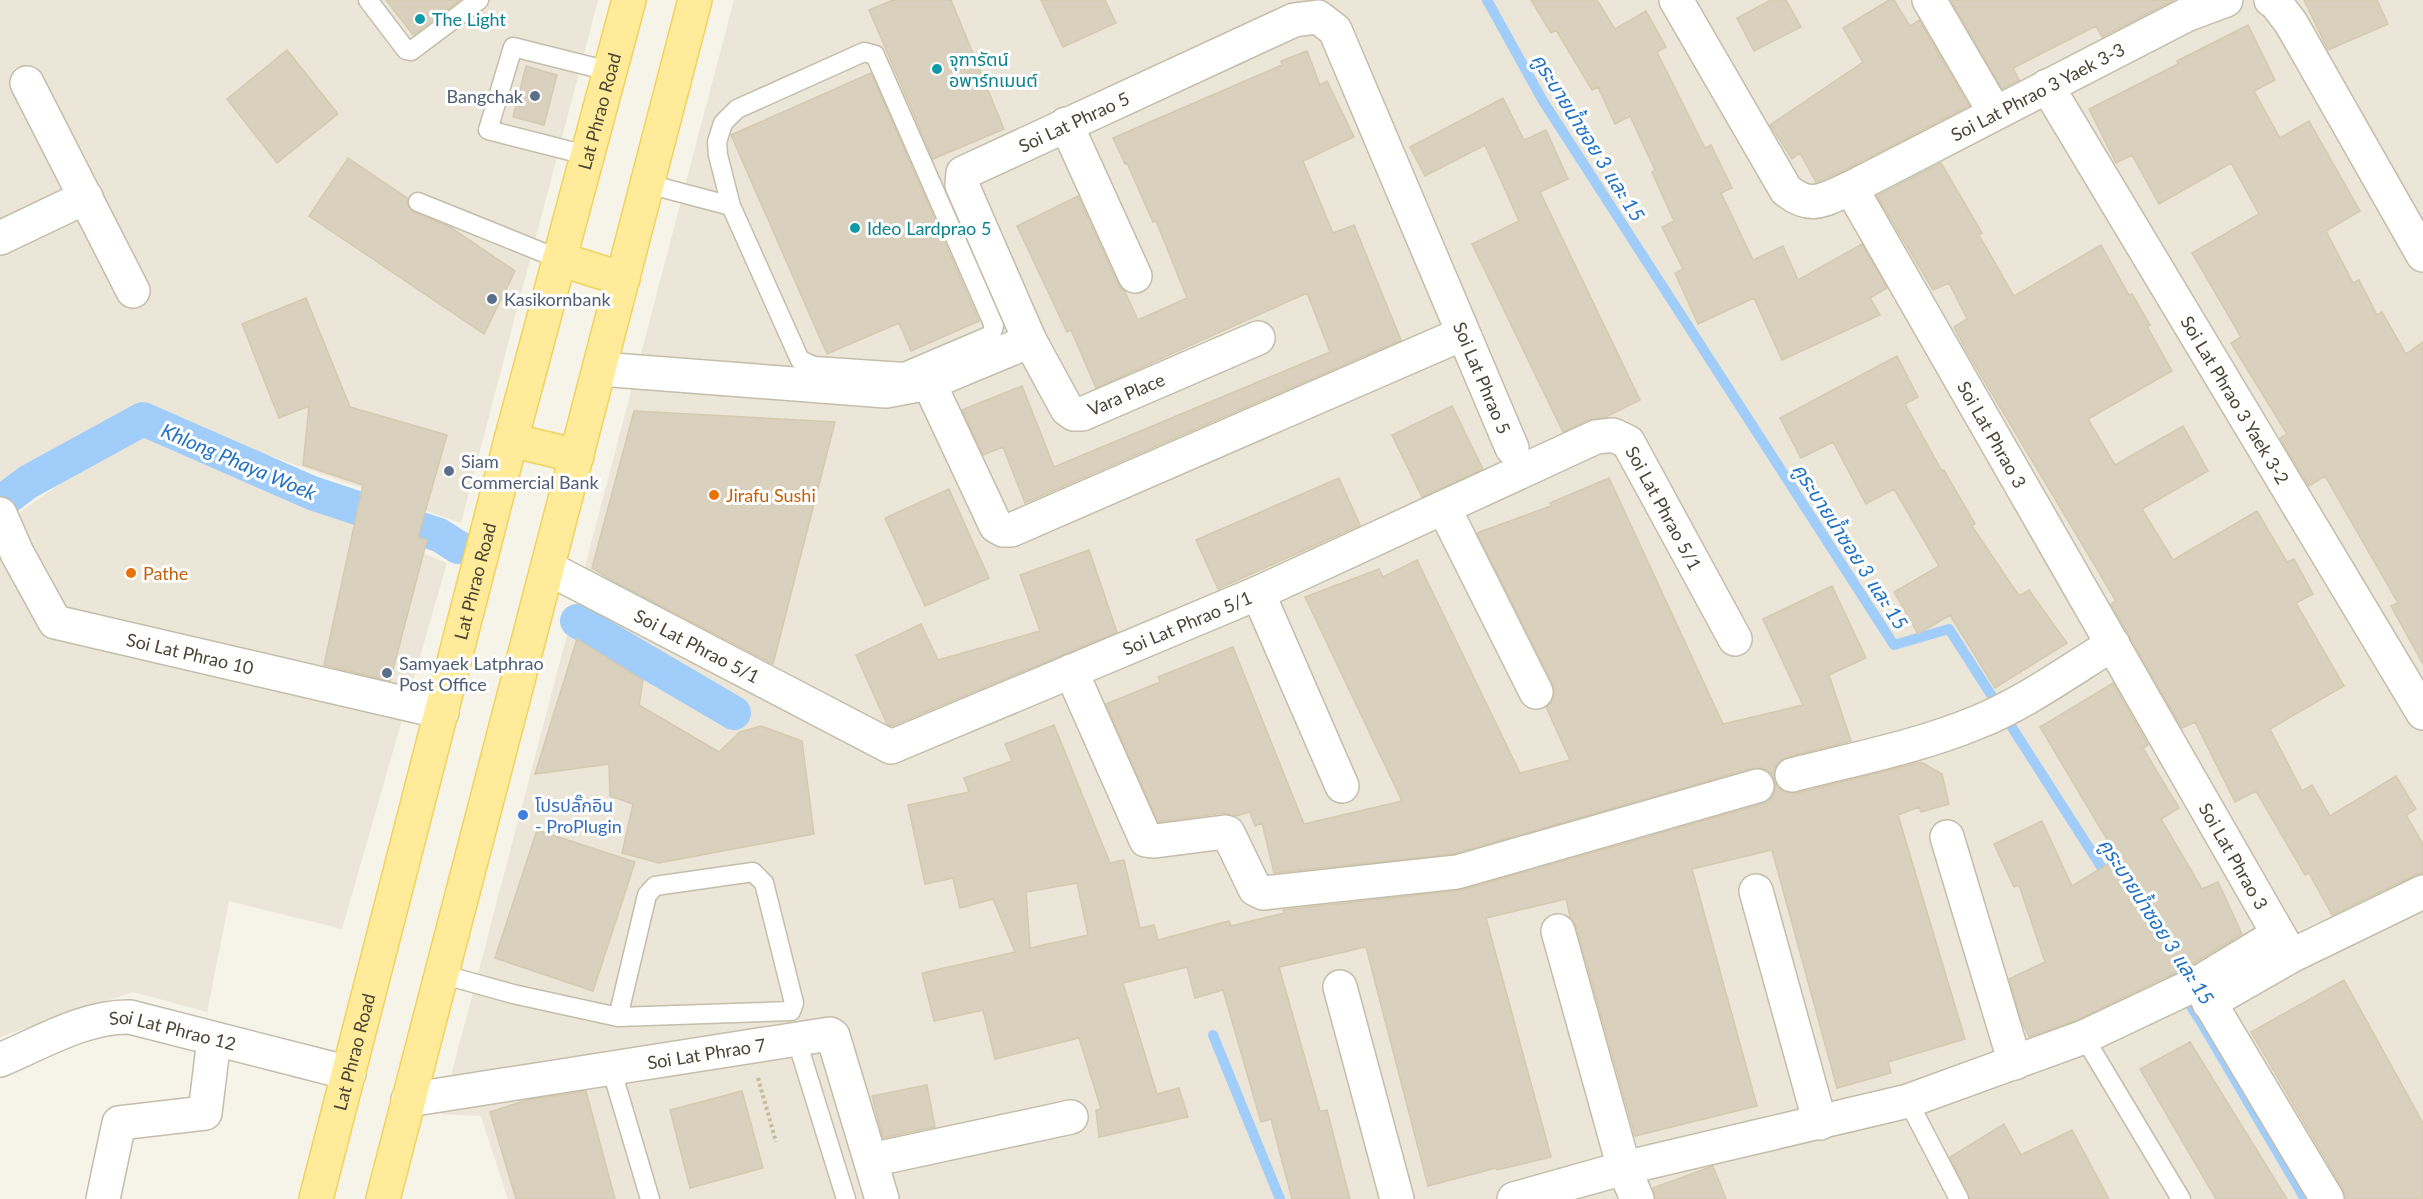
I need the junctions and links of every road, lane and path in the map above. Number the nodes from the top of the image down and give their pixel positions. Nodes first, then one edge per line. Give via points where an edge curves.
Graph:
1 (368, 0) edge
2 (479, 0) edge
3 (629, 0) edge
4 (695, 0) edge
5 (1676, 0) edge
6 (1929, 0) edge
7 (2226, 0) edge
8 (2271, 0) edge
9 (2182, 8) edge
10 (609, 71) junction
11 (27, 83) dead end
12 (2047, 86) junction
13 (1995, 113) junction
14 (1066, 124) junction
15 (586, 155) junction
16 (648, 184) junction
17 (1851, 188) junction
18 (86, 197) junction
19 (418, 202) dead end
20 (731, 206) junction
21 (0, 238) edge
22 (2423, 255) edge
23 (559, 259) junction
24 (1136, 276) dead end
25 (624, 279) junction
26 (133, 291) dead end
27 (1462, 334) junction
28 (1258, 338) dead end
29 (1030, 341) junction
30 (600, 369) junction
31 (929, 383) junction
32 (511, 440) junction
33 (1512, 448) dead end
34 (577, 456) junction
35 (1444, 508) junction
36 (0, 514) edge
37 (548, 568) junction
38 (1258, 593) junction
39 (1735, 639) dead end
40 (2113, 644) junction
41 (1071, 671) junction
42 (1536, 692) dead end
43 (442, 712) junction
44 (2423, 713) edge
45 (1792, 775) dead end
46 (1342, 786) dead end
47 (1757, 786) dead end
48 (1947, 837) dead end
49 (1756, 891) dead end
50 (2423, 892) edge
51 (1558, 931) dead end
52 (2284, 946) junction
53 (441, 974) junction
54 (1340, 987) dead end
55 (2191, 993) junction
56 (618, 1017) junction
57 (2084, 1037) junction
58 (796, 1038) junction
59 (214, 1039) junction
60 (748, 1046) junction
61 (0, 1060) edge
62 (2015, 1063) junction
63 (611, 1068) junction
64 (349, 1073) junction
65 (408, 1100) junction
66 (1908, 1101) junction
67 (1071, 1117) dead end
68 (1820, 1123) junction
69 (776, 1142) dead end
70 (871, 1160) junction
71 (1624, 1168) junction
72 (103, 1199) edge
73 (316, 1199) edge
74 (383, 1199) edge
75 (650, 1199) edge
76 (846, 1199) edge
77 (882, 1199) edge
78 (1397, 1199) edge
79 (1514, 1199) edge
80 (1637, 1199) edge
81 (1959, 1199) edge
82 (2181, 1199) edge
83 (2327, 1199) edge

1 - 2 lane via 406,50 411,51
3 - 10 main road, Lat Phrao Road
4 - 16 main road
5 - 17 street via 1786,190 1800,201 1815,203
6 - 13 street
7 - 9 street, Soi Lat Phrao 3 Yaek 3-3
8 - 22 street via 2291,23
9 - 12 street, Soi Lat Phrao 3 Yaek 3-3
10 - 15 main road, Lat Phrao Road
10 - 15 lane via 513,47 488,130
11 - 18 street
12 - 13 street, Soi Lat Phrao 3 Yaek 3-3
12 - 44 street, Soi Lat Phrao 3 Yaek 3-2
13 - 17 street, Soi Lat Phrao 3 Yaek 3-3
14 - 24 street
14 - 27 street, Soi Lat Phrao 5 via 1294,20 1318,17 1335,30
14 - 29 street, Soi Lat Phrao 5 via 963,173 962,177 962,185
15 - 23 main road, Lat Phrao Road
16 - 20 lane
16 - 25 main road
17 - 40 street, Soi Lat Phrao 3
18 - 21 street
18 - 26 street
19 - 23 lane
20 - 20 lane via 796,352 804,362 904,372 994,332 993,320 875,55 870,52 729,115 717,142
23 - 25 main road
23 - 32 main road, Lat Phrao Road
25 - 30 main road
27 - 31 street via 1011,530 996,526
27 - 33 street, Soi Lat Phrao 5
28 - 29 street, Vara Place via 1082,414 1067,409
29 - 31 street
30 - 31 street via 886,391
30 - 34 main road
32 - 34 main road
32 - 43 main road, Lat Phrao Road
34 - 37 main road
35 - 38 street, Soi Lat Phrao 5/1
35 - 39 street, Soi Lat Phrao 5/1 via 1596,437 1613,435 1628,442
35 - 42 street
36 - 43 street, Soi Lat Phrao 10 via 55,622
37 - 41 street, Soi Lat Phrao 5/1 via 891,747
37 - 53 main road
38 - 41 street, Soi Lat Phrao 5/1
38 - 46 street
40 - 45 street via 1979,722 1921,742
40 - 52 street, Soi Lat Phrao 3
41 - 47 street via 1146,840 1228,833 1255,889 1263,893 1457,872
43 - 64 main road, Lat Phrao Road
48 - 62 street
49 - 68 street
50 - 52 street
51 - 71 street
52 - 55 street
53 - 56 lane
53 - 65 main road
54 - 78 street
55 - 57 street
55 - 83 street
56 - 56 lane via 647,895 655,886 753,872 760,876 794,1004 791,1011
57 - 62 street
57 - 82 lane
58 - 60 street, Soi Lat Phrao 7
58 - 70 street, Soi Lat Phrao 7 via 827,1033 833,1036
58 - 76 lane
59 - 61 street, Soi Lat Phrao 12 via 130,1017 113,1017 93,1021
59 - 64 street, Soi Lat Phrao 12
59 - 72 street via 205,1113 119,1123
60 - 63 street, Soi Lat Phrao 7
60 - 69 path
62 - 66 street
63 - 65 street, Soi Lat Phrao 7
63 - 75 lane
64 - 73 main road, Lat Phrao Road
65 - 74 main road
66 - 68 street
66 - 81 lane
67 - 70 street
68 - 71 street
70 - 77 street, Soi Lat Phrao 7
71 - 79 street
71 - 80 street

